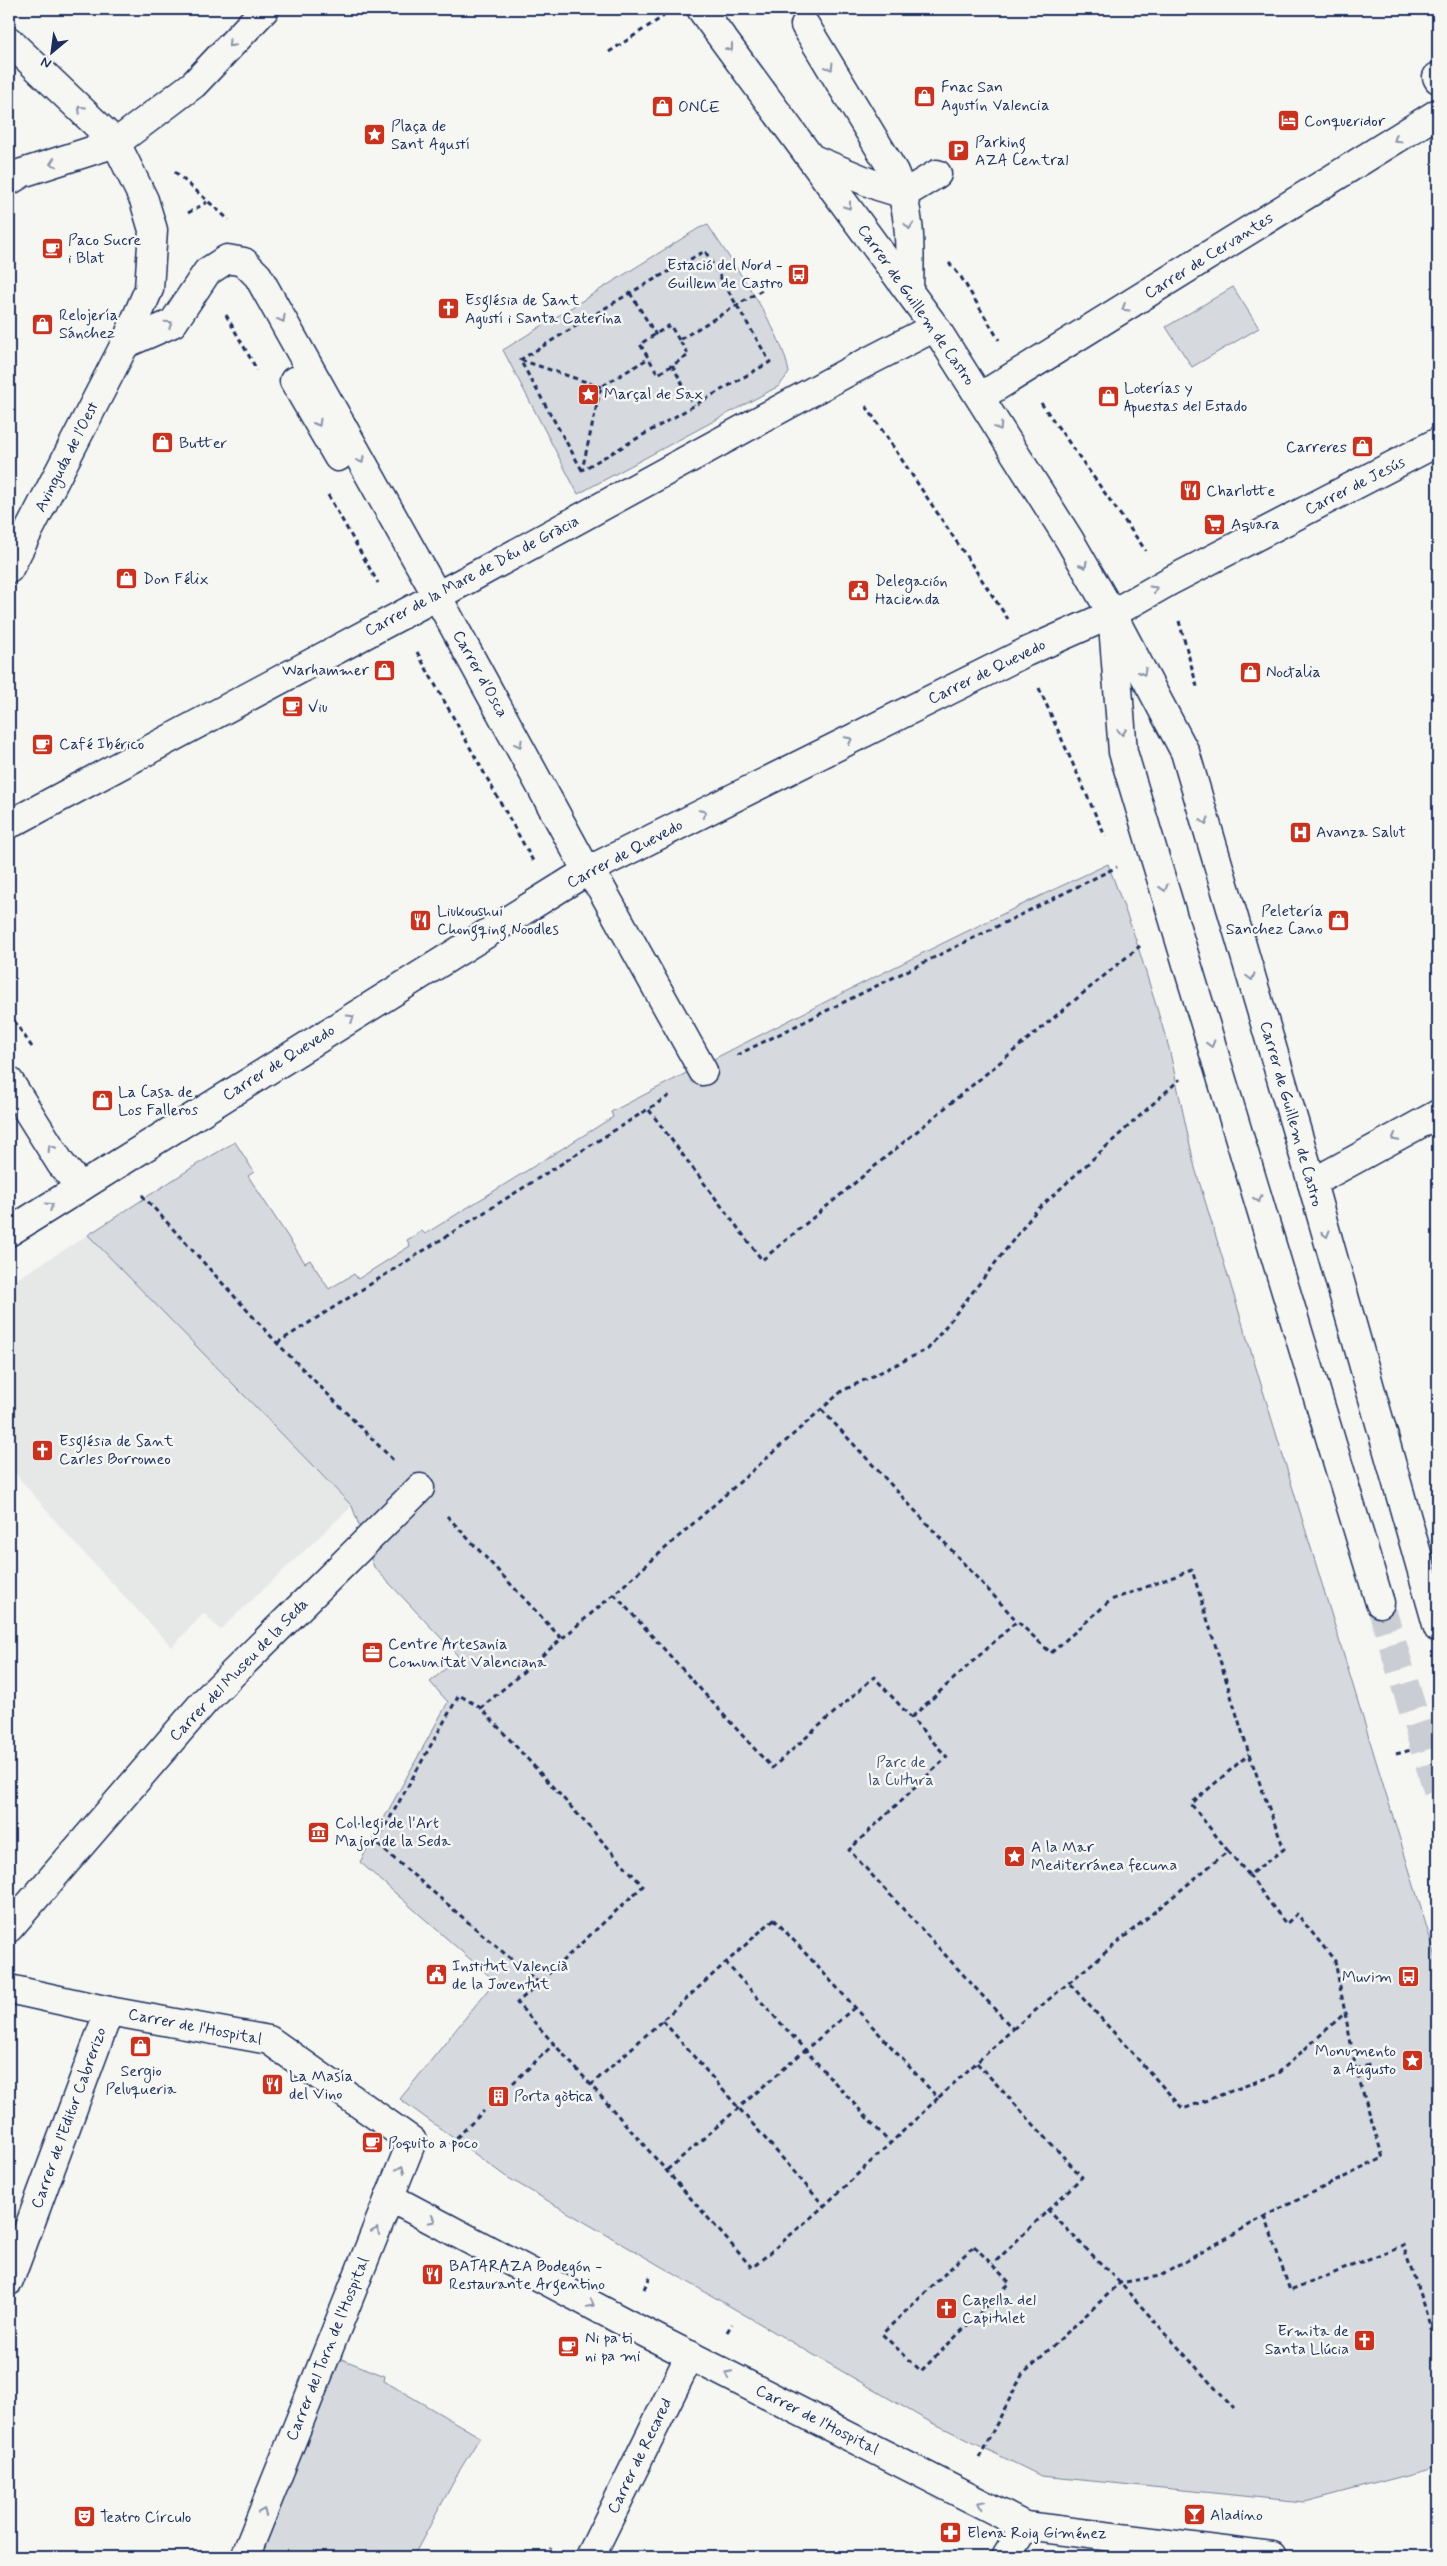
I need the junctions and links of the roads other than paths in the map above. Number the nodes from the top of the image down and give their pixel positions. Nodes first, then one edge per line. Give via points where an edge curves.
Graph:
1 (265, 9) edge
2 (701, 9) edge
3 (805, 25) dead end
4 (9, 42) edge
5 (1438, 113) edge
6 (116, 143) junction
7 (813, 159) junction
8 (937, 174) dead end
9 (9, 181) edge
10 (904, 194) junction
11 (909, 290) junction
12 (935, 327) junction
13 (125, 344) junction
14 (294, 381) dead end
15 (980, 397) junction
16 (1438, 442) edge
17 (9, 570) edge
18 (436, 594) junction
19 (1112, 614) junction
20 (9, 818) edge
21 (587, 871) junction
22 (703, 1072) road end
23 (9, 1081) edge
24 (1438, 1114) edge
25 (1312, 1183) junction
26 (81, 1187) junction
27 (9, 1232) edge
28 (420, 1488) road end
29 (1380, 1603) tunnel mouth
30 (1438, 1628) edge
31 (9, 1928) edge
32 (9, 1989) edge
33 (109, 2011) junction
34 (412, 2141) joint
35 (389, 2197) junction
36 (9, 2281) edge
37 (690, 2355) junction
38 (1025, 2526) junction
39 (245, 2557) edge
40 (590, 2557) edge
41 (1006, 2557) edge
42 (1272, 2557) edge

1 -> 6 street via 194,84
2 -> 7 street, Carrer de Guillem de Castro
3 -> 10 street
6 -> 4 street
5 -> 15 street, Carrer de Cervantes
6 -> 9 street
6 - 13 street, Avinguda de l'Oest via 144,200 153,230 149,289
7 - 10 street
7 -> 11 street, Carrer de Guillem de Castro
8 - 10 street
10 -> 11 street via 910,225
11 - 12 street, Carrer de Guillem de Castro
12 - 15 street, Carrer de Guillem de Castro
12 - 18 street, Carrer de la Mare de Déu de Gràcia
13 - 17 street, Avinguda de l'Oest
13 -> 18 street, Carrer d'Osca via 174,323 207,272 226,258 244,262 258,276
14 -> 18 street via 394,547
15 -> 19 street, Carrer de Guillem de Castro
19 -> 16 street, Carrer de Jesús
18 - 20 street, Carrer de la Mare de Déu de Gràcia via 14,822
18 -> 21 street, Carrer d'Osca
21 -> 19 street, Carrer de Quevedo via 1026,652
19 -> 25 street, Carrer de Guillem de Castro via 1185,752
19 -> 29 street, Carrer de Guillem de Castro via 1123,752
21 - 22 street, Carrer d'Osca via 600,888
26 -> 21 street, Carrer de Quevedo
26 -> 23 street via 61,1164
24 -> 25 street
25 -> 30 street, Carrer de Guillem de Castro
27 -> 26 street, Carrer de Quevedo
28 - 31 street, Carrer del Museu de la Seda via 204,1702
32 - 33 street, Carrer de l'Hospital
33 - 34 street, Carrer de l'Hospital via 269,2040
33 - 36 street, Carrer de l'Editor Cabrerizo
35 -> 34 street, Carrer del Torn de l'Hospital
35 -> 37 street, Carrer de l'Hospital
39 -> 35 street, Carrer del Torn de l'Hospital
38 -> 37 street, Carrer de l'Hospital
37 - 40 street, Carrer de Recared
38 - 41 street
38 - 42 street, Carrer de l'Hospital

